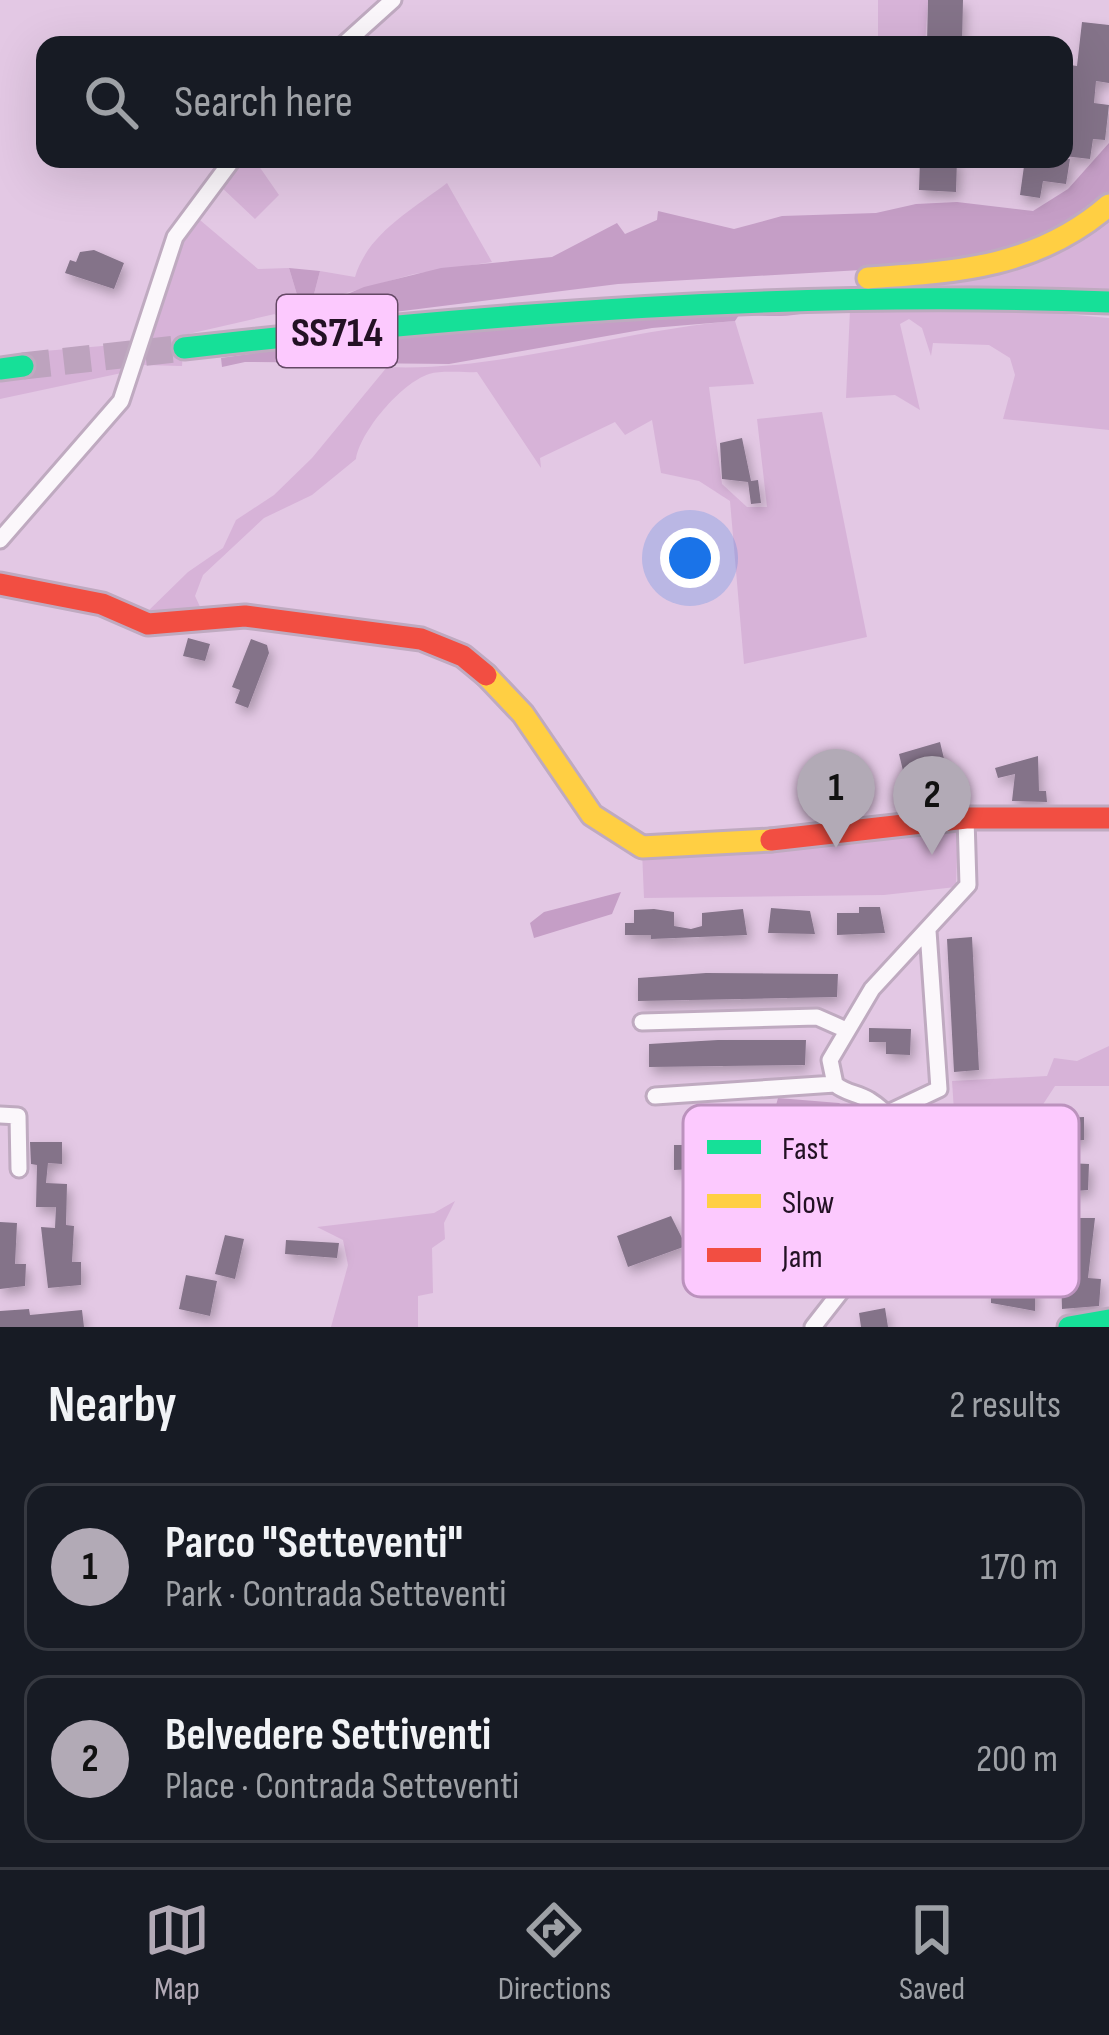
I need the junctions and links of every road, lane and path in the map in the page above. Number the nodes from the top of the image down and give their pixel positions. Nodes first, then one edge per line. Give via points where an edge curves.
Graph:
1 (393, 0) edge
2 (353, 36) edge
3 (226, 168) edge
4 (1109, 205) edge
5 (734, 297) junction
6 (1109, 302) edge
7 (184, 348) tunnel mouth
8 (0, 540) edge
9 (0, 584) edge
10 (966, 818) junction
11 (1109, 818) edge
12 (928, 931) junction
13 (642, 1022) dead end
14 (844, 1029) junction
15 (835, 1084) junction
16 (655, 1096) dead end
17 (875, 1105) edge
18 (903, 1105) edge
19 (0, 1114) edge
20 (19, 1169) dead end
21 (837, 1297) edge
22 (1109, 1320) edge
23 (813, 1327) edge
24 (1069, 1327) edge

1 - 2 street
3 - 8 street via 175,237 122,401
4 - 5 main road via 1063,243 1019,262
5 - 6 main road, SS714
5 - 7 main road, SS714
9 - 10 main road via 102,604 152,625 245,616 421,639 463,656 523,713 592,815 640,845
10 - 11 main road
10 - 12 street via 968,885
12 - 14 street
12 - 18 street via 938,1089
13 - 14 street via 817,1017
14 - 15 street via 830,1060
15 - 16 street
15 - 17 street
19 - 20 street via 18,1116
21 - 23 street
22 - 24 main road

